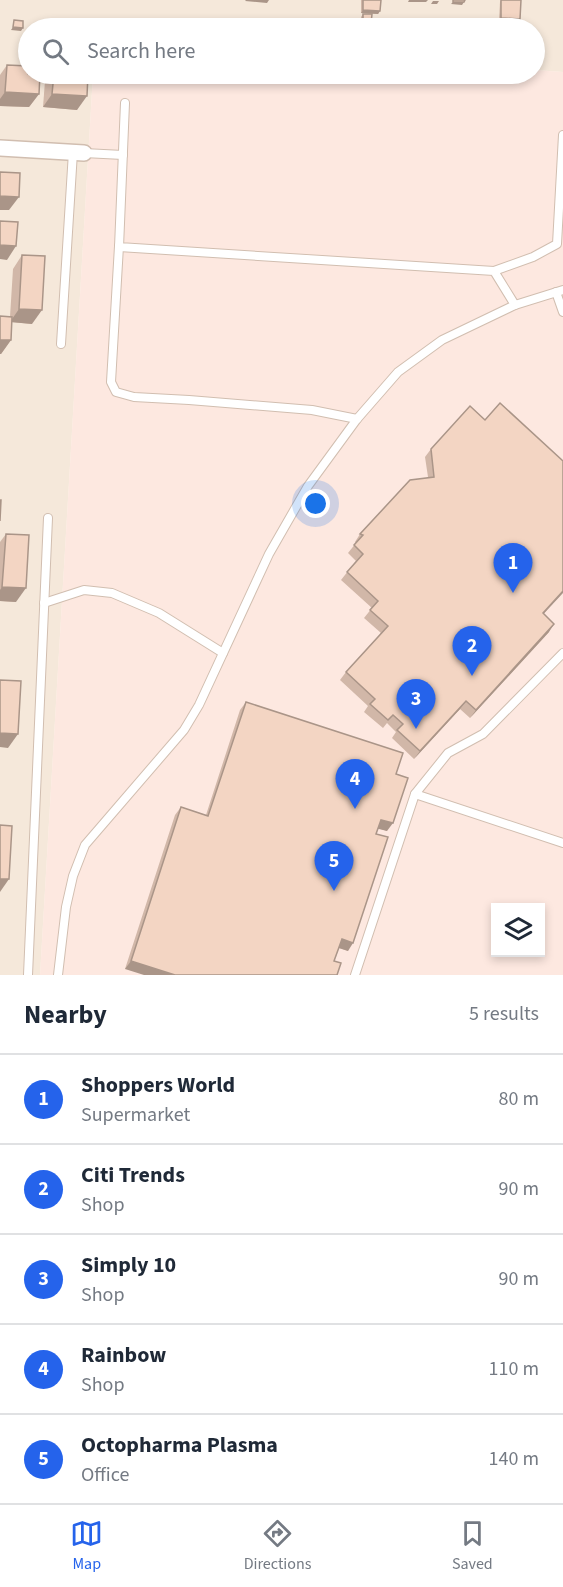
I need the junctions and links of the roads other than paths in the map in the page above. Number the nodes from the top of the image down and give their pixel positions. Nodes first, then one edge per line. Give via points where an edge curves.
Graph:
1 (125, 103) dead end
2 (563, 135) edge
3 (0, 148) edge
4 (78, 152) junction
5 (123, 155) junction
6 (119, 246) junction
7 (494, 271) junction
8 (560, 291) edge
9 (515, 306) junction
10 (563, 312) edge
11 (61, 344) dead end
12 (357, 419) junction
13 (48, 518) dead end
14 (44, 603) junction
15 (223, 653) junction
16 (563, 653) edge
17 (415, 794) junction
18 (563, 843) edge
19 (28, 975) edge
20 (58, 975) edge
21 (355, 975) edge

1 - 5 lane
2 - 7 lane via 557,244
3 - 4 street
4 - 5 lane
4 - 11 lane
5 - 6 lane
6 - 7 lane
6 - 12 lane via 111,382 116,392 134,397 312,410
7 - 9 lane
8 - 9 lane
8 - 10 lane
9 - 12 lane via 442,340 398,372
12 - 15 lane via 308,486 269,554
13 - 14 lane
14 - 15 lane via 84,590 112,593 159,613
14 - 19 lane
15 - 20 lane via 184,730 85,845 66,907
16 - 17 lane via 483,734 448,753
17 - 18 lane
17 - 21 lane

